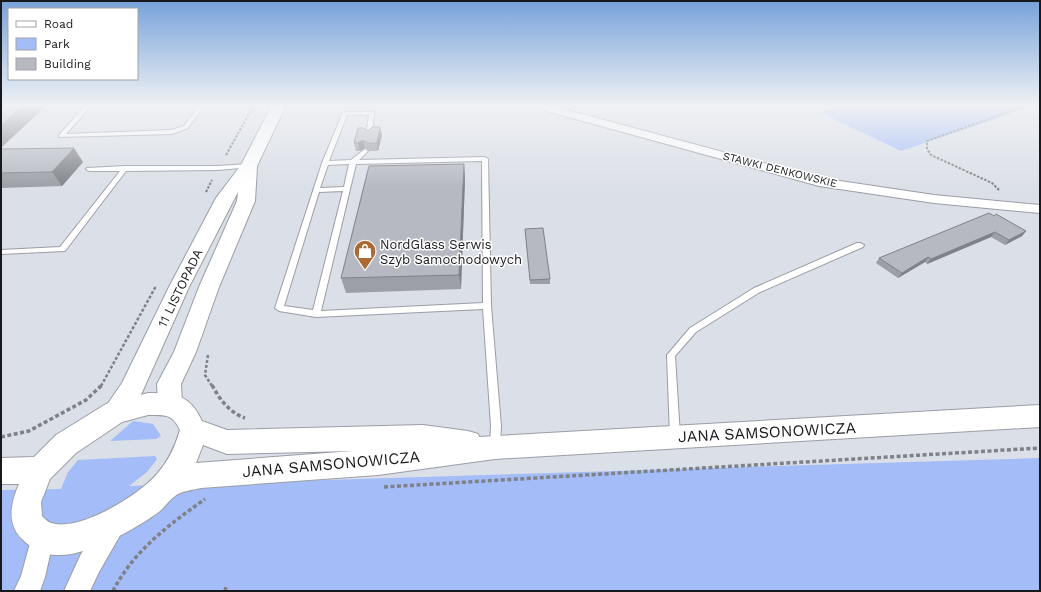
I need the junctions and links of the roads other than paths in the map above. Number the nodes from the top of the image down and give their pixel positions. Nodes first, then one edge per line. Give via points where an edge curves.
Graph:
1 (64, 133) edge
2 (155, 133) edge
3 (265, 133) edge
4 (337, 133) edge
5 (635, 133) edge
6 (365, 151) edge
7 (353, 162) junction
8 (325, 163) junction
9 (249, 166) junction
10 (125, 168) junction
11 (89, 169) dead end
12 (348, 189) junction
13 (316, 190) junction
14 (1040, 209) edge
15 (860, 245) dead end
16 (1, 252) edge
17 (486, 306) junction
18 (316, 314) junction
19 (170, 404) junction
20 (115, 412) junction
21 (1040, 416) edge
22 (193, 430) junction
23 (675, 437) junction
24 (495, 447) junction
25 (40, 470) junction
26 (1, 471) edge
27 (168, 484) junction
28 (116, 522) junction
29 (42, 538) junction
30 (27, 591) edge
31 (77, 591) edge

1 - 2 lane via 61,136
3 - 9 street, 11 LISTOPADA
4 - 8 lane
5 - 14 street, STAWKI DENKOWSKIE via 819,182 934,199
6 - 7 lane
7 - 8 lane
7 - 12 lane
7 - 17 lane via 486,159
8 - 13 lane
9 - 10 lane
9 - 19 street, 11 LISTOPADA via 246,201 209,287 185,352 169,384
9 - 20 street, 11 LISTOPADA via 224,198 131,390
10 - 11 lane
10 - 16 lane via 62,249
12 - 13 lane
12 - 18 lane
13 - 18 lane via 279,308
15 - 23 lane via 757,290 693,330 671,355
17 - 18 lane
17 - 24 lane via 496,426
19 - 20 main road via 148,404
19 - 22 main road via 180,409
20 - 25 main road via 66,444
21 - 23 main road, JANA SAMSONOWICZA
22 - 24 main road, JANA SAMSONOWICZA via 227,442 423,436
22 - 27 main road via 184,458
23 - 24 main road, JANA SAMSONOWICZA
24 - 27 main road, JANA SAMSONOWICZA via 378,462 201,475
25 - 26 main road
25 - 29 main road via 26,502 27,523
27 - 28 main road via 149,501
28 - 29 main road via 82,536 58,540
28 - 31 street via 90,563
29 - 30 street

